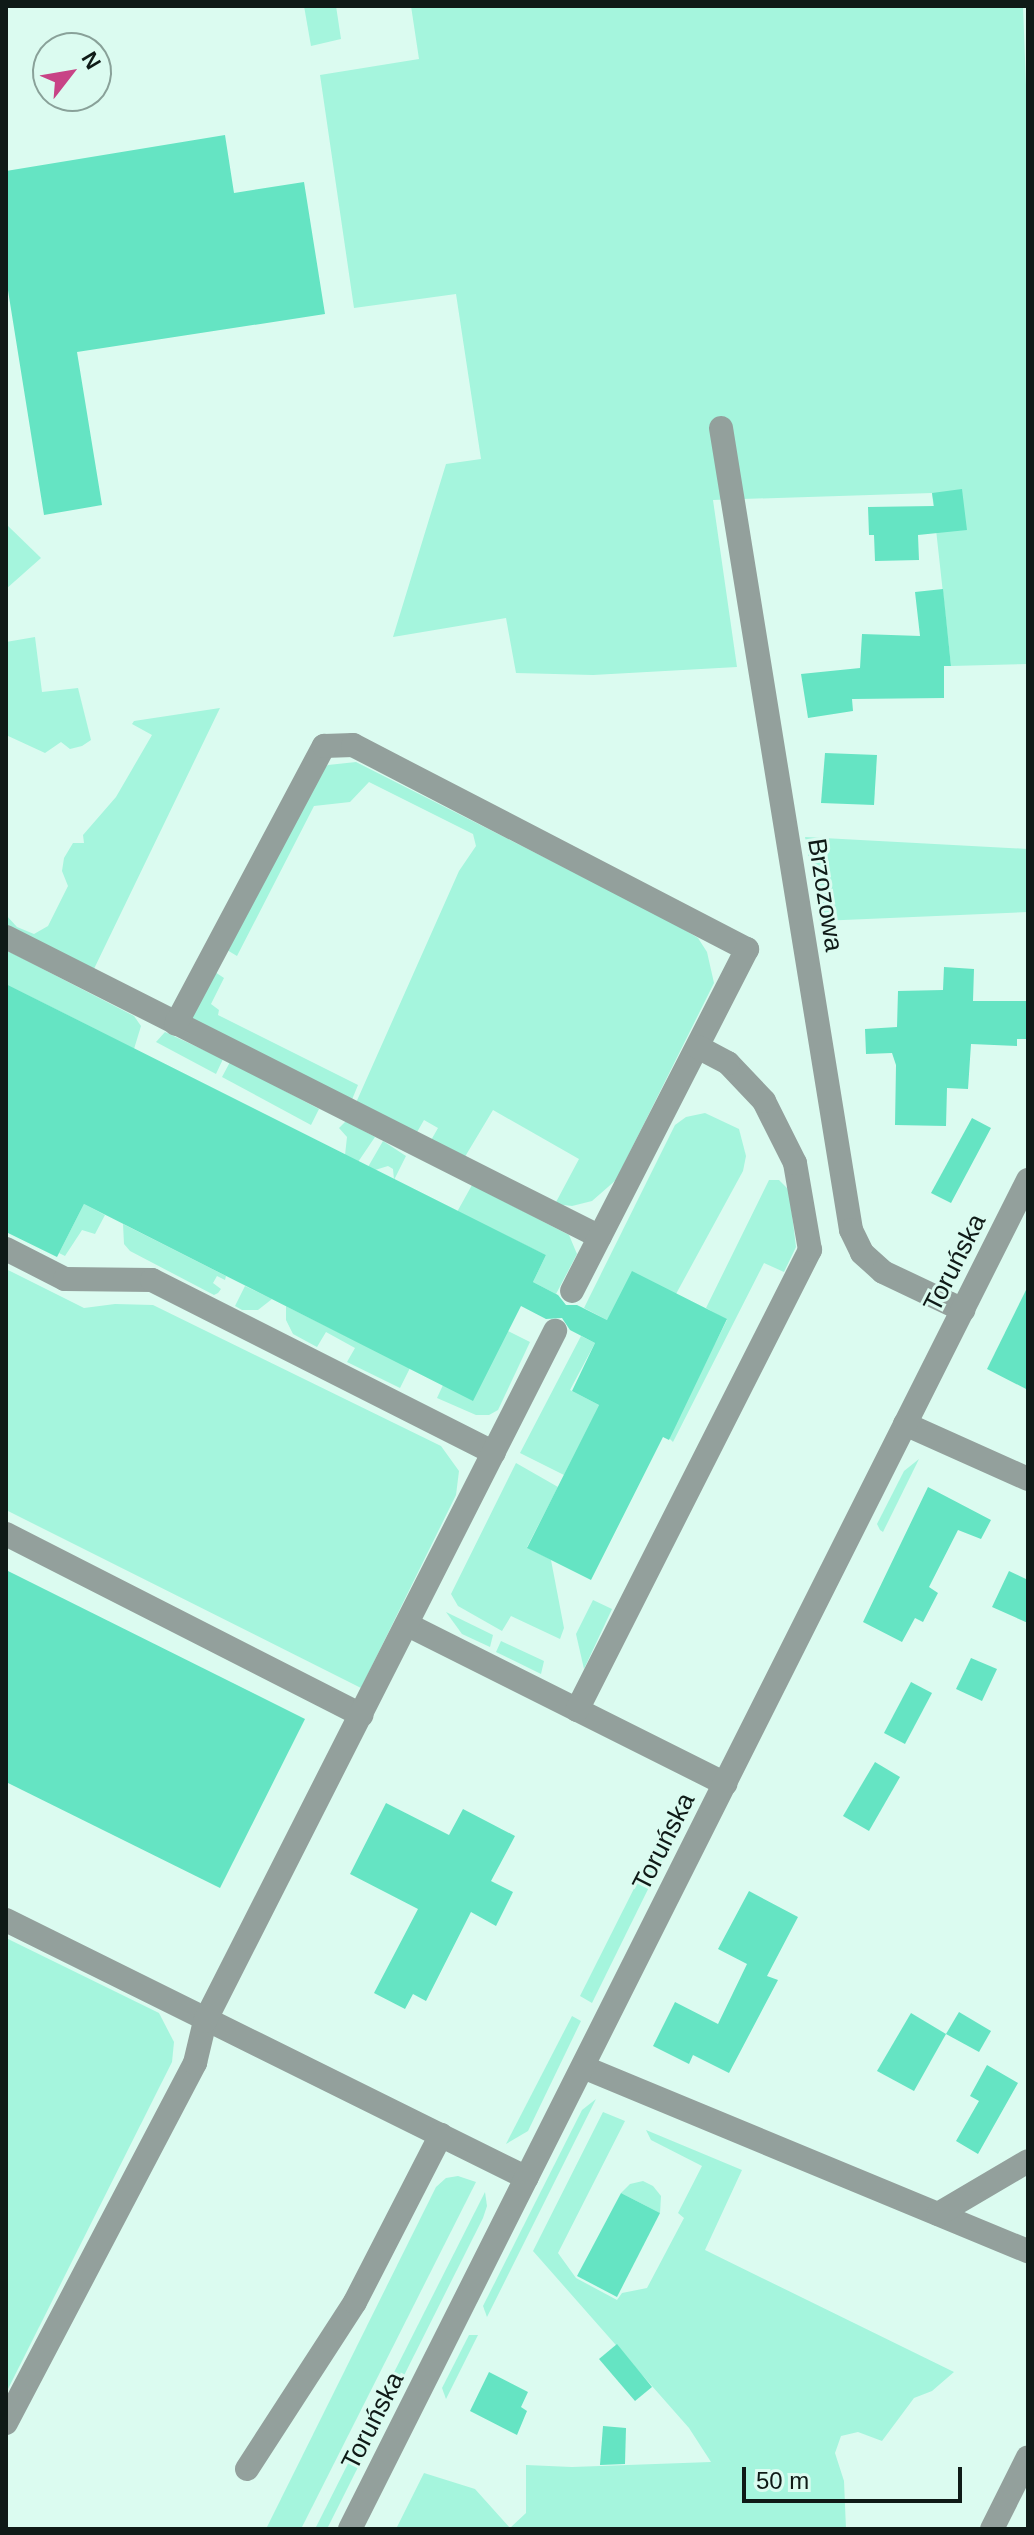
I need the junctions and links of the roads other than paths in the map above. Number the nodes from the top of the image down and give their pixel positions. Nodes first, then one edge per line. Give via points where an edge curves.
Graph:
1 (721, 428) dead end
2 (6, 937) edge
3 (176, 1024) junction
4 (698, 1047) junction
5 (1028, 1180) edge
6 (600, 1237) junction
7 (6, 1249) edge
8 (572, 1291) dead end
9 (963, 1310) junction
10 (555, 1331) dead end
11 (905, 1424) junction
12 (494, 1453) junction
13 (1028, 1479) edge
14 (6, 1534) edge
15 (408, 1625) junction
16 (577, 1710) junction
17 (362, 1715) junction
18 (725, 1784) junction
19 (6, 1920) edge
20 (205, 2021) junction
21 (583, 2067) junction
22 (441, 2135) junction
23 (1028, 2161) edge
24 (527, 2178) junction
25 (938, 2214) junction
26 (1028, 2251) edge
27 (6, 2423) edge
28 (1028, 2457) edge
29 (247, 2469) dead end
30 (350, 2529) edge
31 (992, 2529) edge

1 - 9 street, Brzozowa via 851,1230 862,1253 883,1272
2 - 3 street
3 - 4 street via 324,746 353,745 747,949
3 - 6 street
4 - 6 street
4 - 16 street via 728,1063 764,1101 795,1163 810,1250
5 - 9 street, Toruńska
6 - 8 street
7 - 12 street via 65,1279 152,1280
9 - 11 street, Toruńska
10 - 12 street
11 - 13 street
11 - 18 street, Toruńska
12 - 15 street
14 - 17 street
15 - 16 street
15 - 17 street
16 - 18 street
17 - 20 street
18 - 21 street, Toruńska
19 - 20 street
20 - 22 street
20 - 27 street via 195,2063
21 - 24 street, Toruńska
21 - 25 street
22 - 24 street
22 - 29 street via 355,2302
23 - 25 street
24 - 30 street, Toruńska
25 - 26 street
28 - 31 street

